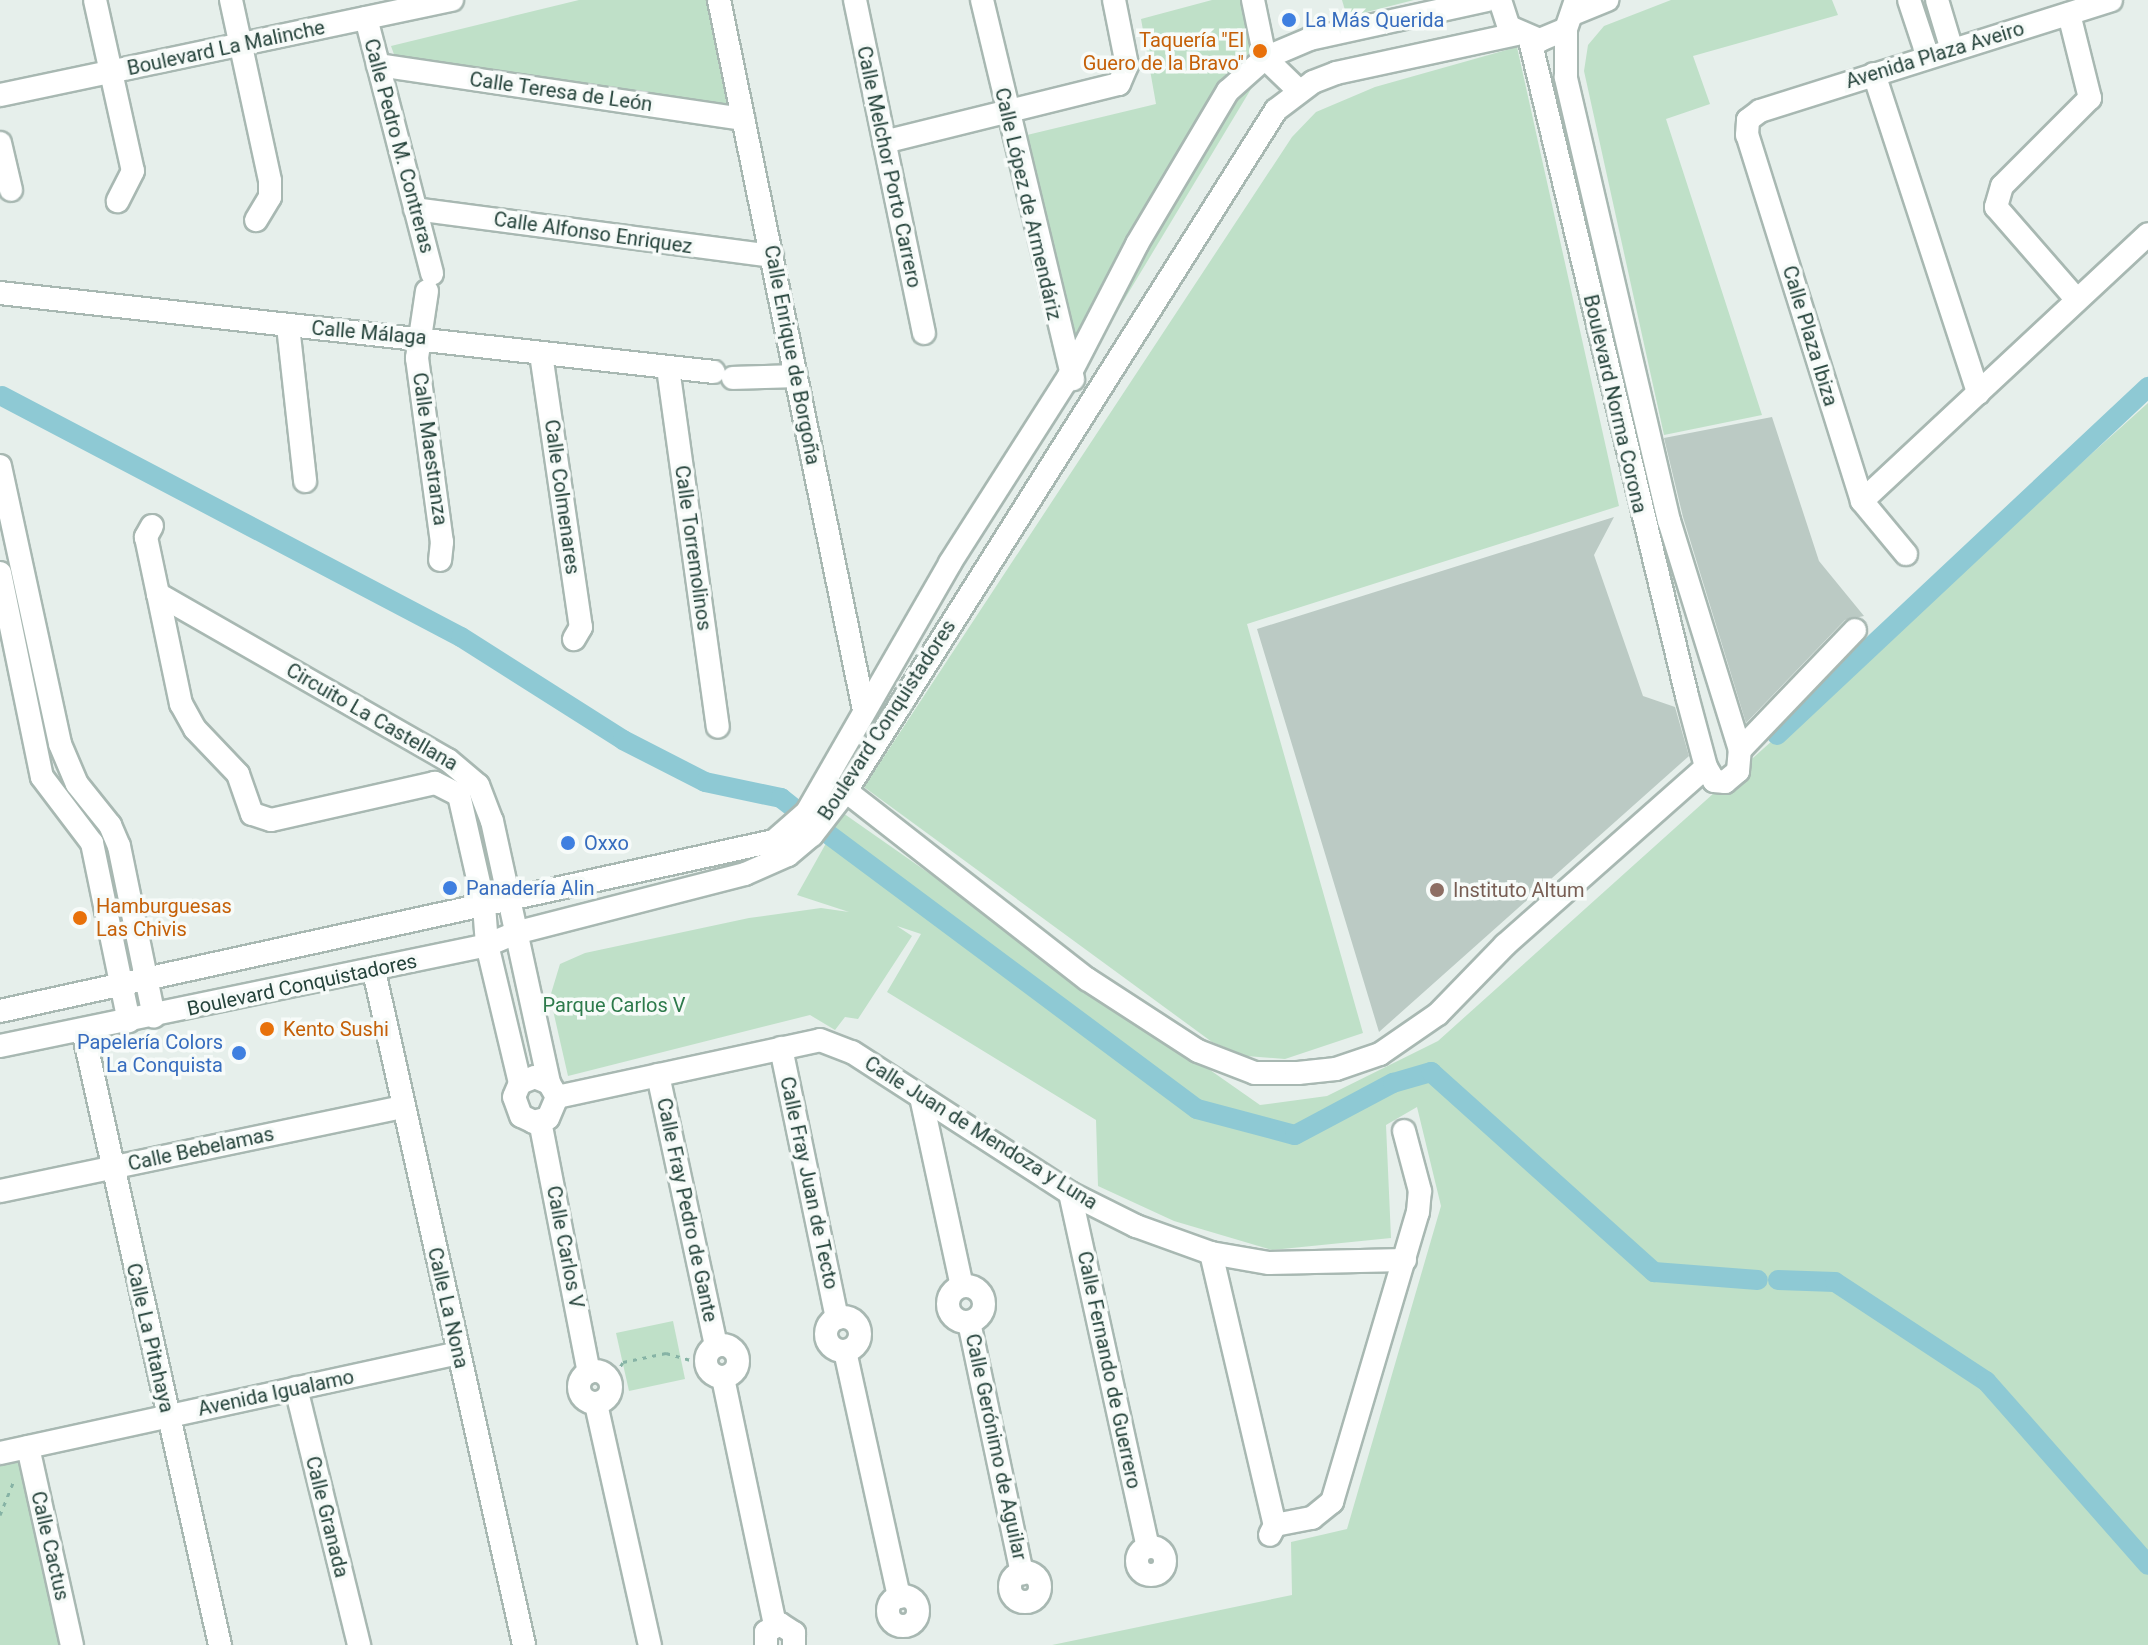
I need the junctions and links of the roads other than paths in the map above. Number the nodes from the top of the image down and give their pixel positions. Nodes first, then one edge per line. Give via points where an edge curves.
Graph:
1 (95, 0) edge
2 (231, 0) edge
3 (452, 0) edge
4 (719, 0) edge
5 (855, 0) edge
6 (982, 0) edge
7 (1253, 0) edge
8 (1487, 0) edge
9 (1500, 0) edge
10 (1607, 0) edge
11 (1909, 0) edge
12 (1937, 0) edge
13 (2111, 0) edge
14 (1119, 1) edge
15 (1572, 14) edge
16 (2069, 14) junction
17 (366, 18) junction
18 (1524, 37) junction
19 (240, 45) junction
20 (1952, 50) junction
21 (1928, 57) junction
22 (1265, 58) junction
23 (378, 65) junction
24 (110, 72) junction
25 (1874, 74) junction
26 (1299, 91) junction
27 (0, 95) edge
28 (1760, 111) joint
29 (1006, 116) junction
30 (743, 119) junction
31 (884, 142) junction
32 (0, 143) edge
33 (11, 190) dead end
34 (118, 201) dead end
35 (415, 209) junction
36 (256, 220) dead end
37 (2148, 234) edge
38 (772, 256) junction
39 (430, 282) joint
40 (0, 293) edge
41 (24, 296) junction
42 (2077, 300) junction
43 (0, 310) edge
44 (288, 326) junction
45 (924, 333) dead end
46 (423, 337) junction
47 (541, 354) junction
48 (668, 368) junction
49 (796, 376) junction
50 (1069, 376) junction
51 (1978, 393) junction
52 (1095, 396) junction
53 (0, 466) edge
54 (305, 481) dead end
55 (1862, 501) junction
56 (1669, 521) junction
57 (152, 526) dead end
58 (1643, 528) junction
59 (1906, 554) dead end
60 (440, 560) dead end
61 (0, 573) edge
62 (158, 594) junction
63 (1855, 630) dead end
64 (574, 639) dead end
65 (864, 710) junction
66 (718, 727) dead end
67 (1740, 750) junction
68 (1706, 767) junction
69 (457, 778) junction
70 (846, 791) junction
71 (508, 900) junction
72 (484, 905) junction
73 (515, 933) junction
74 (487, 945) junction
75 (374, 971) junction
76 (147, 982) junction
77 (121, 987) junction
78 (0, 1011) edge
79 (154, 1016) junction
80 (129, 1021) junction
81 (83, 1031) junction
82 (0, 1046) edge
83 (781, 1048) junction
84 (658, 1075) junction
85 (520, 1083) junction
86 (553, 1090) junction
87 (921, 1097) junction
88 (402, 1107) junction
89 (540, 1121) junction
90 (1404, 1131) dead end
91 (110, 1168) junction
92 (0, 1191) edge
93 (1070, 1193) junction
94 (1211, 1253) junction
95 (1405, 1260) junction
96 (458, 1353) junction
97 (589, 1372) junction
98 (296, 1388) junction
99 (596, 1404) junction
100 (168, 1416) junction
101 (28, 1447) junction
102 (1, 1448) edge
103 (1148, 1547) dead end
104 (1022, 1573) dead end
105 (899, 1597) dead end
106 (770, 1635) edge
107 (72, 1645) edge
108 (220, 1645) edge
109 (359, 1645) edge
110 (524, 1645) edge
111 (650, 1645) edge
112 (794, 1645) edge

1 - 24 street
2 - 19 street
3 - 17 street, Boulevard La Malinche
4 - 30 street, Calle Enrique de Borgoña
5 - 31 street, Calle Melchor Porto Carrero
6 - 29 street, Calle López de Armendáriz
7 - 22 street
8 - 22 street, Boulevard Conquistadores via 1310,39
9 - 18 street, Boulevard Norma Corona via 1503,18
10 - 15 street
11 - 21 street
12 - 20 street
13 - 16 street, Avenida Plaza Aveiro
14 - 29 street via 1127,65 1112,87
15 - 18 street, Boulevard Conquistadores via 1550,39
15 - 56 street, Boulevard Norma Corona via 1566,77
16 - 20 street, Avenida Plaza Aveiro
16 - 42 street via 2090,98 2002,186 1996,207
17 - 19 street, Boulevard La Malinche
17 - 23 street, Calle Pedro M. Contreras
18 - 26 street, Boulevard Conquistadores via 1336,73
18 - 58 street, Boulevard Norma Corona
19 - 24 street, Boulevard La Malinche
19 - 36 street via 270,181 270,197
20 - 21 street, Avenida Plaza Aveiro
21 - 25 street, Avenida Plaza Aveiro
22 - 26 street
22 - 50 street, Boulevard Conquistadores via 1212,113
23 - 30 street, Calle Teresa de León
23 - 35 street, Calle Pedro M. Contreras
24 - 27 street, Boulevard La Malinche
24 - 34 street via 133,171
25 - 28 street, Avenida Plaza Aveiro
25 - 51 street
26 - 52 street, Boulevard Conquistadores via 1263,130
28 - 55 street, Calle Plaza Ibiza via 1748,120 1747,135
29 - 31 street
29 - 50 street, Calle López de Armendáriz
30 - 38 street, Calle Enrique de Borgoña
31 - 45 street, Calle Melchor Porto Carrero
32 - 33 street
35 - 38 street, Calle Alfonso Enriquez
35 - 39 street, Calle Pedro M. Contreras
37 - 42 street
38 - 49 street, Calle Enrique de Borgoña
39 - 46 street, Calle Maestranza
40 - 41 street, Calle Málaga
41 - 43 street
41 - 44 street, Calle Málaga
42 - 51 street
44 - 46 street, Calle Málaga
44 - 54 street
46 - 47 street, Calle Málaga
46 - 60 street, Calle Maestranza via 417,358 442,542
47 - 48 street, Calle Málaga
47 - 64 street, Calle Colmenares via 581,627
48 - 49 street, Calle Málaga
48 - 66 street, Calle Torremolinos
49 - 65 street, Calle Enrique de Borgoña
50 - 52 street
50 - 65 street, Boulevard Conquistadores
51 - 55 street
52 - 70 street, Boulevard Conquistadores
53 - 76 street via 60,744 77,784 119,846
55 - 59 street, Calle Plaza Ibiza
56 - 58 street
56 - 67 street, Boulevard Norma Corona
57 - 62 street, Circuito La Castellana via 146,537
58 - 68 street, Boulevard Norma Corona
61 - 77 street via 42,777 92,843
62 - 69 street, Circuito La Castellana
62 - 69 street, Circuito La Castellana via 181,704 195,729 238,774 252,814 271,820
63 - 67 street
65 - 71 street, Boulevard Conquistadores via 807,812 774,841
67 - 68 street via 1733,779 1717,783
68 - 70 street via 1505,945 1438,1014 1380,1054 1336,1069 1298,1073 1255,1073 1198,1051 1087,979
69 - 71 street, Circuito La Castellana via 485,799
69 - 72 street, Circuito La Castellana
70 - 73 street, Boulevard Conquistadores via 812,835 788,855 745,874
71 - 72 street, Boulevard Conquistadores
71 - 73 street, Circuito La Castellana
72 - 74 street, Circuito La Castellana
72 - 76 street, Boulevard Conquistadores
73 - 74 street, Boulevard Conquistadores
73 - 86 street
74 - 75 street, Boulevard Conquistadores
74 - 85 street
75 - 79 street, Boulevard Conquistadores
75 - 88 street, Calle La Nona
76 - 77 street, Boulevard Conquistadores
76 - 79 street
77 - 78 street, Boulevard Conquistadores
77 - 80 street
79 - 80 street, Boulevard Conquistadores
80 - 81 street, Boulevard Conquistadores
81 - 82 street, Boulevard Conquistadores
81 - 91 street, Calle La Pitahaya
83 - 84 street, Calle Juan de Mendoza y Luna
83 - 87 street, Calle Juan de Mendoza y Luna via 820,1040 836,1043
83 - 105 street, Calle Fray Juan de Tecto via 837,1318 850,1319 859,1329 858,1341 845,1351
84 - 86 street, Calle Juan de Mendoza y Luna
84 - 106 street, Calle Fray Pedro de Gante
85 - 86 street via 535,1077
85 - 89 street via 516,1110 527,1120
86 - 89 street via 554,1113
87 - 93 street, Calle Juan de Mendoza y Luna
87 - 104 street, Calle Gerónimo de Aguilar via 962,1286 952,1292 949,1310 969,1322
88 - 91 street, Calle Bebelamas
88 - 96 street, Calle La Nona
89 - 97 street, Calle Carlos V
90 - 95 street via 1420,1191
91 - 92 street, Calle Bebelamas
91 - 100 street, Calle La Pitahaya
93 - 94 street, Calle Juan de Mendoza y Luna via 1136,1226
93 - 103 street, Calle Fernando de Guerrero
94 - 95 street, Calle Juan de Mendoza y Luna via 1269,1263
94 - 95 street via 1272,1532 1312,1518 1332,1502
96 - 98 street, Avenida Igualamo
96 - 110 street, Calle La Nona
97 - 99 street via 578,1389
97 - 99 street via 601,1372 610,1383 610,1394
98 - 100 street, Avenida Igualamo
98 - 109 street, Calle Granada
99 - 111 street
100 - 101 street, Avenida Igualamo
100 - 108 street, Calle La Pitahaya
101 - 102 street, Avenida Igualamo
101 - 107 street, Calle Cactus
106 - 112 street via 791,1628

